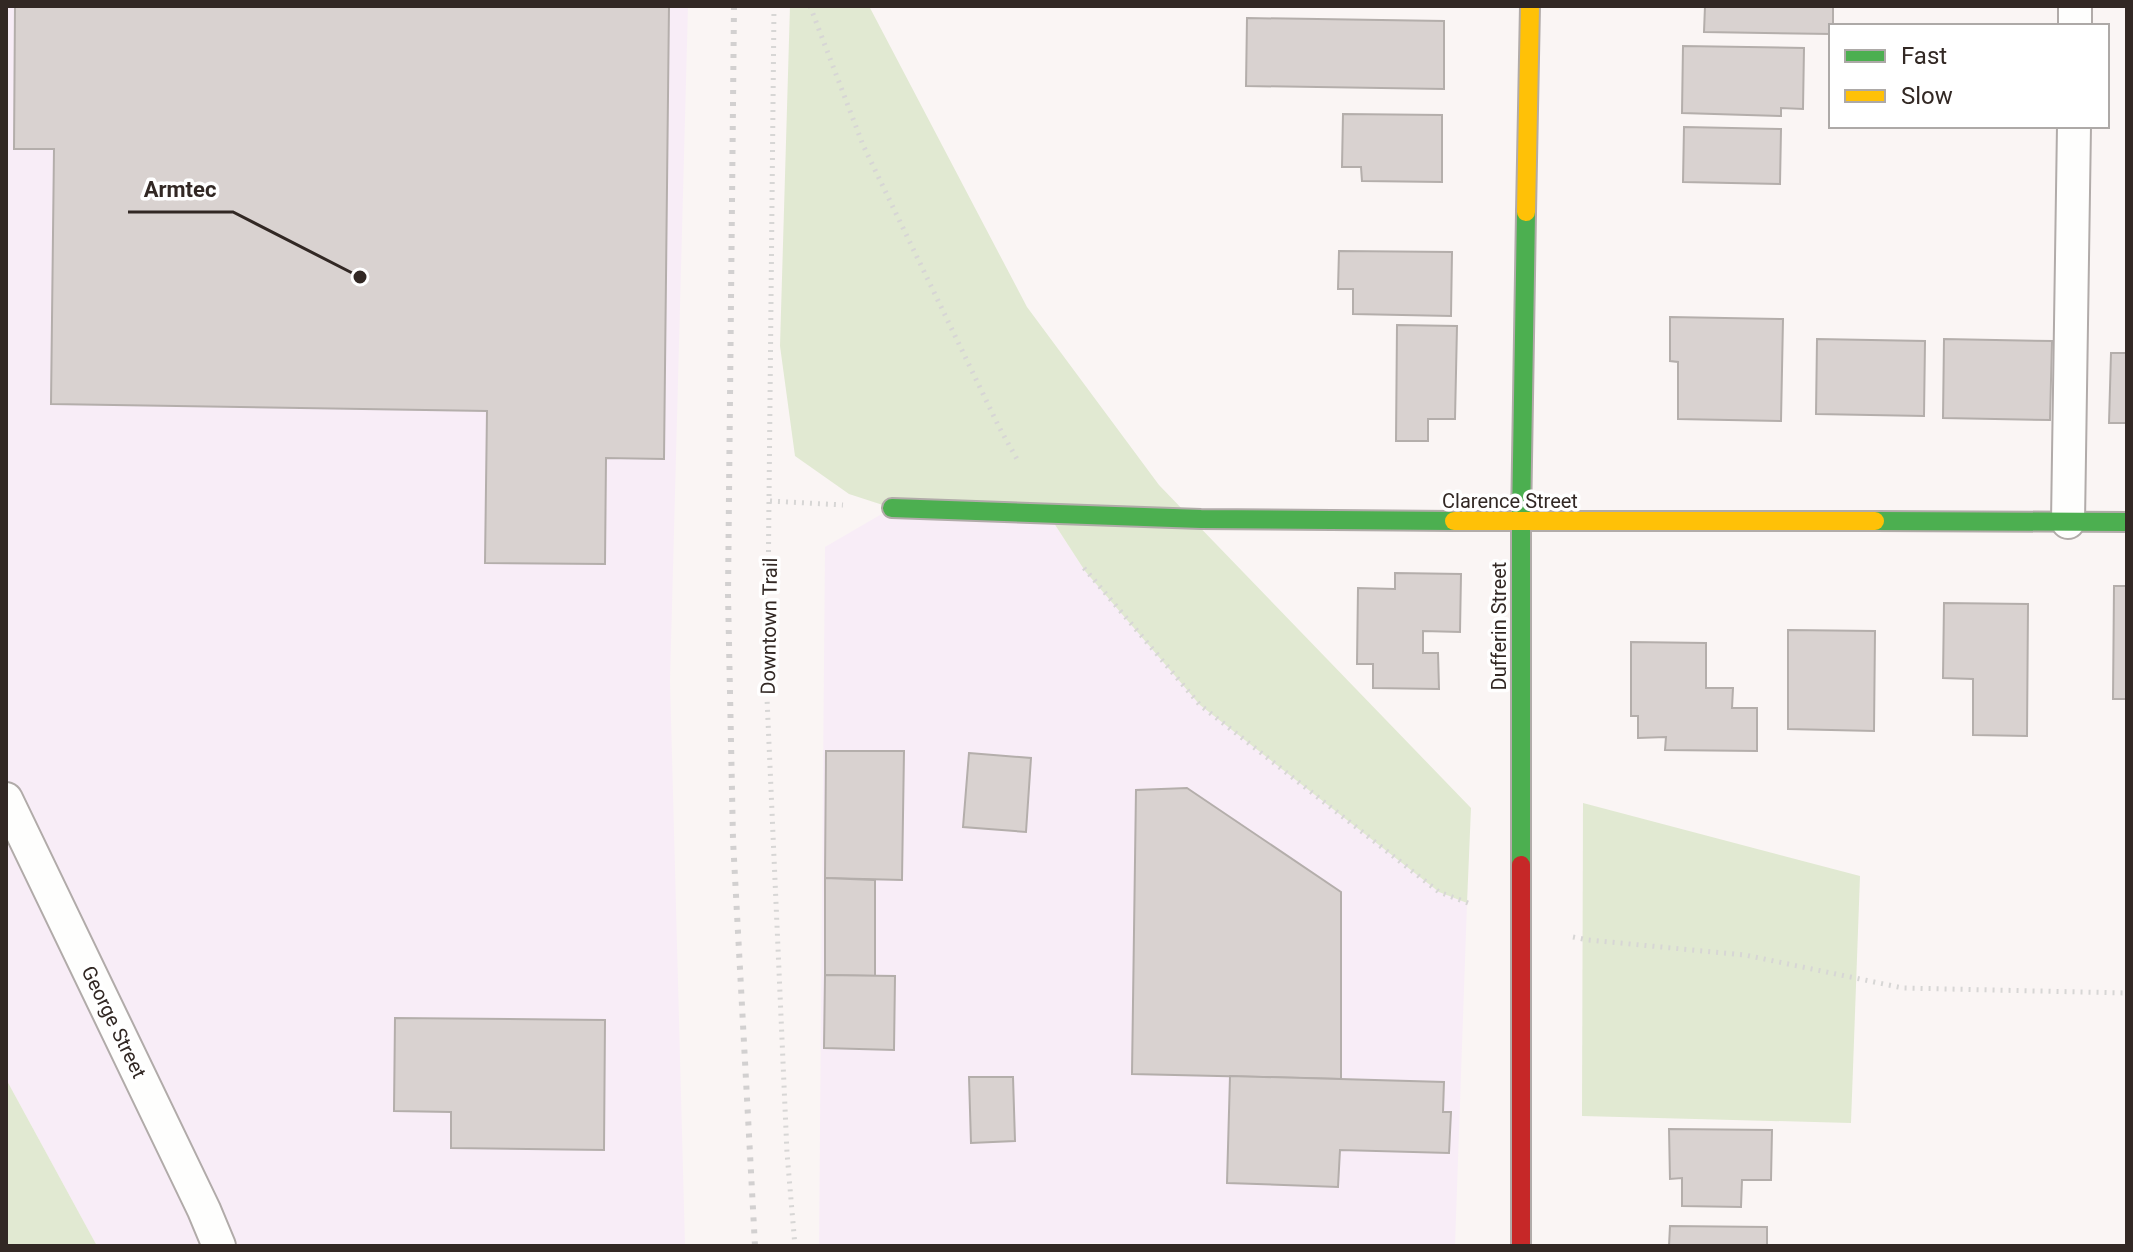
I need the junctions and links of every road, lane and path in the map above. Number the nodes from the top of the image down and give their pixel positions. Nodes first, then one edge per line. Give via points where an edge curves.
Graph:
1 (774, 6) edge
2 (810, 6) edge
3 (1530, 6) edge
4 (2074, 128) edge
5 (770, 501) junction
6 (892, 508) joint
7 (1050, 517) junction
8 (2068, 522) junction
9 (2127, 522) edge
10 (1521, 523) junction
11 (6, 799) edge
12 (1521, 924) junction
13 (2127, 993) edge
14 (219, 1246) edge
15 (795, 1246) edge
16 (1521, 1246) edge

1 - 5 path, Downtown Trail
2 - 7 path via 863,145 999,427
3 - 10 street, Dufferin Street
4 - 8 lane
5 - 6 path
5 - 15 path, Downtown Trail via 767,698
6 - 7 street, Clarence Street
7 - 10 street, Clarence Street
7 - 12 path via 1085,571 1200,705 1439,892
8 - 9 street, Clarence Street
8 - 10 street, Clarence Street
10 - 12 street, Dufferin Street
11 - 14 lane, George Street
12 - 13 path via 1588,940 1745,955 1903,988
12 - 16 street, Dufferin Street

